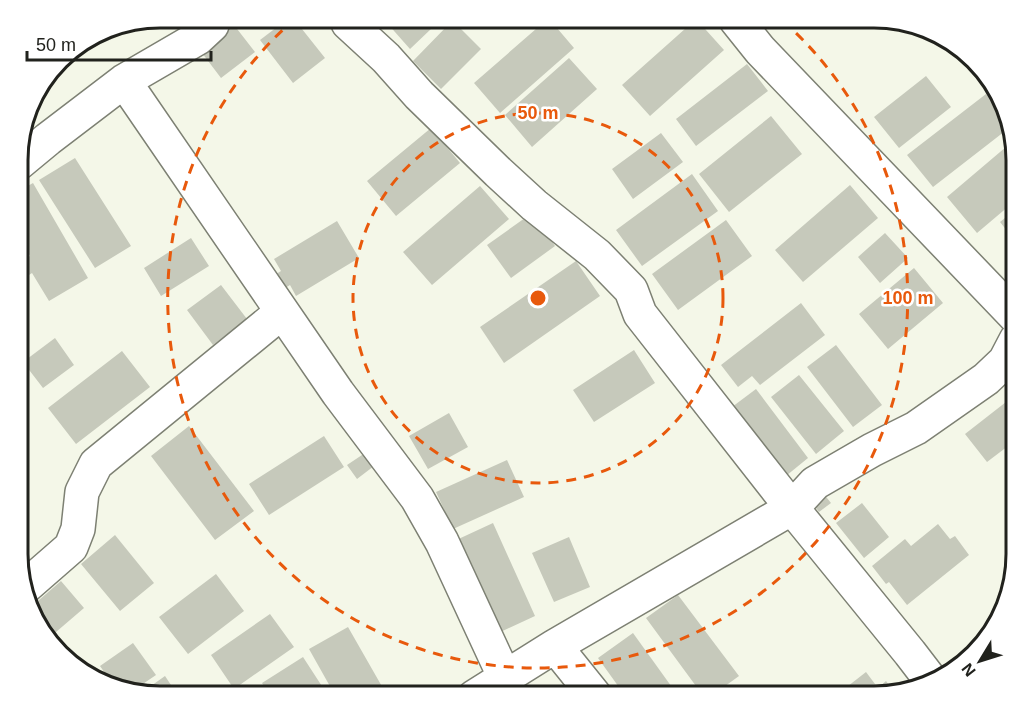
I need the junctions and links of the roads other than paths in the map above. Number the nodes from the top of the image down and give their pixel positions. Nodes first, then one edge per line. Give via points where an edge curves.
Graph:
1 (209, 28) edge
2 (354, 28) edge
3 (743, 29) edge
4 (124, 81) junction
5 (29, 155) edge
6 (1005, 306) edge
7 (282, 312) junction
8 (1005, 361) edge
9 (792, 508) junction
10 (31, 582) edge
11 (555, 646) junction
12 (927, 675) edge
13 (505, 678) junction
14 (492, 686) edge
15 (588, 686) edge

1 - 4 street
2 - 9 street via 498,172 597,255 631,291 640,314
3 - 6 street
4 - 5 street
4 - 7 street
7 - 10 street via 96,464 82,492 78,529 71,547
7 - 13 street via 417,498 442,542
8 - 9 street via 916,428 815,483
9 - 11 street
9 - 12 street
11 - 13 street
11 - 15 street
13 - 14 street

